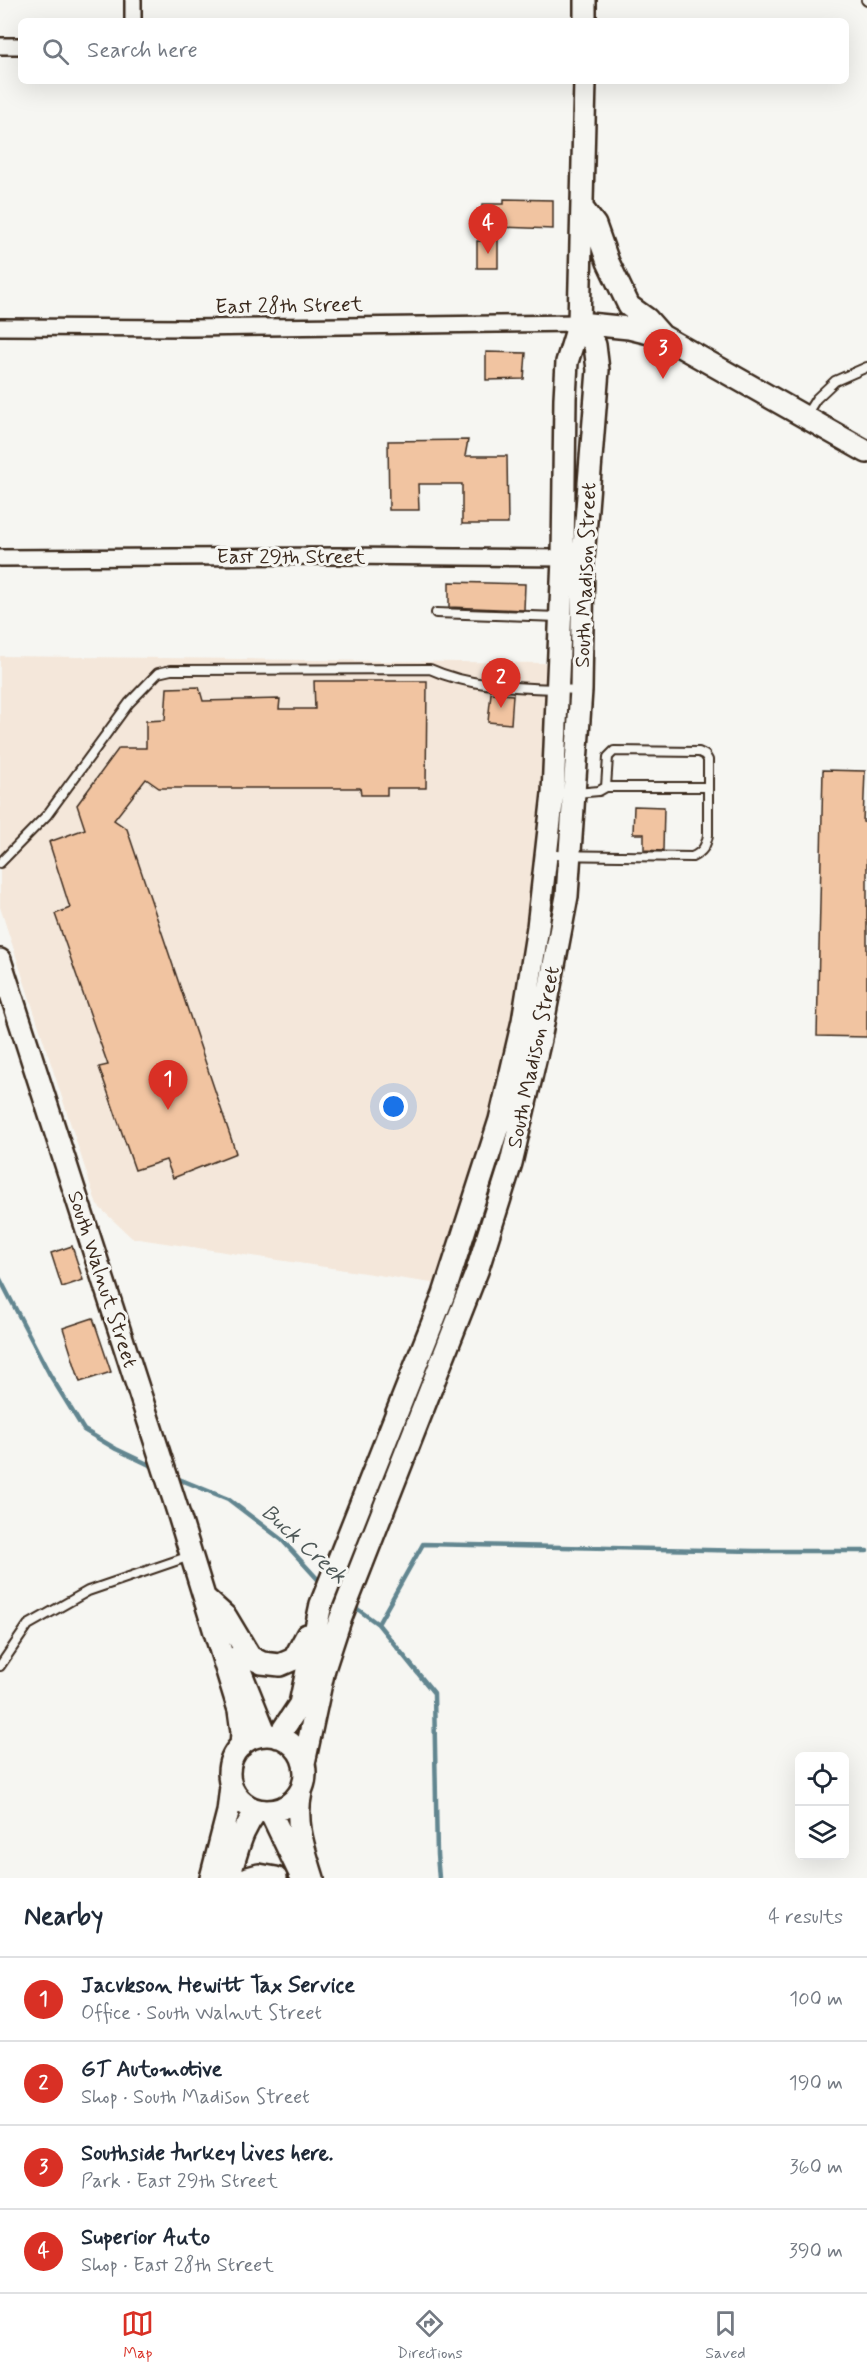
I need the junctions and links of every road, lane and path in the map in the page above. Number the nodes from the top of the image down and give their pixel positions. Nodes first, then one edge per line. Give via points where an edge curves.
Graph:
1 (133, 0) edge
2 (585, 0) edge
3 (133, 18) edge
4 (585, 18) edge
5 (0, 46) edge
6 (18, 46) edge
7 (585, 84) edge
8 (582, 208) junction
9 (579, 323) junction
10 (0, 327) edge
11 (662, 336) junction
12 (867, 367) edge
13 (805, 416) junction
14 (867, 452) edge
15 (0, 558) edge
16 (573, 558) junction
17 (436, 613) dead end
18 (561, 617) junction
19 (582, 617) junction
20 (558, 689) junction
21 (581, 690) junction
22 (606, 787) junction
23 (708, 787) junction
24 (574, 794) junction
25 (546, 855) junction
26 (570, 856) junction
27 (0, 863) edge
28 (0, 960) edge
29 (191, 1556) junction
30 (325, 1594) junction
31 (204, 1598) junction
32 (0, 1666) edge
33 (272, 1736) junction
34 (241, 1746) junction
35 (304, 1763) junction
36 (231, 1786) junction
37 (301, 1792) junction
38 (264, 1811) junction
39 (211, 1878) edge
40 (228, 1878) edge
41 (248, 1878) edge
42 (276, 1878) edge
43 (302, 1878) edge
44 (313, 1878) edge

1 - 3 street
2 - 4 main road
5 - 6 street
7 - 8 main road, South Madison Street
8 - 9 main road, South Madison Street
8 - 11 main road via 595,225 629,306 648,319
9 - 10 street, East 28th Street
9 - 11 main road
9 - 16 main road, South Madison Street via 567,362
9 - 16 main road, South Madison Street via 595,345 598,370
11 - 13 main road
12 - 13 lane via 835,381
13 - 14 main road
15 - 16 street, East 29th Street
16 - 18 main road, South Madison Street
16 - 19 main road, South Madison Street
17 - 18 lane
18 - 19 lane
18 - 20 main road, South Madison Street
19 - 21 main road, South Madison Street
20 - 21 lane
20 - 25 main road, South Madison Street
20 - 27 lane via 482,684 430,669 171,669 158,673 129,703 47,815
21 - 24 main road, South Madison Street
22 - 23 lane
22 - 23 lane via 608,757 614,751 699,752 708,760
22 - 24 lane
23 - 26 lane via 708,835 699,854
24 - 26 main road, South Madison Street
25 - 26 lane
25 - 30 main road, South Madison Street via 523,1021 497,1130 444,1294
26 - 35 main road, South Madison Street via 566,903 540,1039 511,1163 477,1271 347,1602 324,1669
28 - 29 main road, South Walnut Street
29 - 31 main road, South Walnut Street
29 - 32 lane via 88,1591 28,1625
30 - 31 main road via 294,1659 280,1665 250,1657 226,1617
30 - 33 main road, South Madison Street via 300,1704
31 - 33 main road, South Walnut Street
31 - 34 main road, South Walnut Street via 239,1710
33 - 34 main road via 248,1740
33 - 35 main road via 294,1746
34 - 36 main road via 230,1764
35 - 37 main road
36 - 38 main road via 246,1805
36 - 39 main road
37 - 38 main road via 282,1809
37 - 44 main road via 297,1808 299,1830
38 - 40 main road via 245,1827
38 - 43 main road
41 - 42 main road

